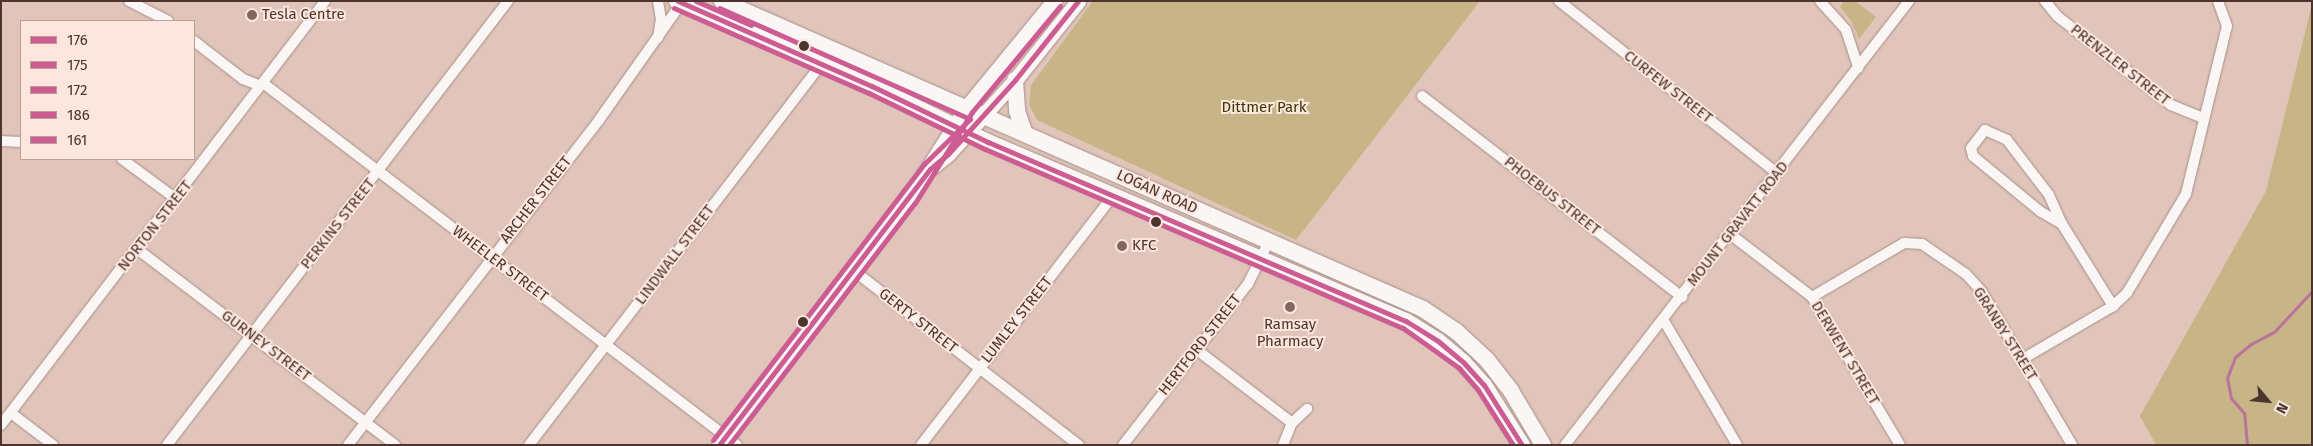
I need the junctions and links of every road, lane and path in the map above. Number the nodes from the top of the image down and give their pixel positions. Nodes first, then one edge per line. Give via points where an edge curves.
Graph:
1 (129, 1) edge
2 (325, 1) edge
3 (508, 1) edge
4 (658, 1) edge
5 (722, 1) edge
6 (1054, 1) edge
7 (1078, 1) edge
8 (1559, 1) edge
9 (1820, 1) edge
10 (1909, 1) edge
11 (2045, 1) edge
12 (2218, 1) edge
13 (681, 2) edge
14 (166, 20) edge
15 (658, 38) junction
16 (195, 42) edge
17 (821, 64) junction
18 (1858, 68) junction
19 (1015, 80) junction
20 (262, 84) junction
21 (1422, 96) dead end
22 (966, 108) junction
23 (982, 116) junction
24 (2202, 118) junction
25 (961, 129) junction
26 (1025, 134) junction
27 (1, 141) edge
28 (20, 142) edge
29 (123, 160) edge
30 (379, 172) junction
31 (1777, 173) junction
32 (1113, 196) junction
33 (176, 199) junction
34 (2062, 224) junction
35 (1730, 234) junction
36 (1268, 241) junction
37 (137, 249) junction
38 (492, 257) junction
39 (1262, 258) junction
40 (853, 270) junction
41 (1682, 297) junction
42 (1812, 297) junction
43 (2113, 306) junction
44 (1664, 321) junction
45 (252, 335) junction
46 (606, 345) junction
47 (1197, 350) junction
48 (2021, 360) junction
49 (980, 368) junction
50 (1307, 409) dead end
51 (11, 412) junction
52 (366, 422) junction
53 (1292, 423) junction
54 (1, 425) edge
55 (727, 442) edge
56 (53, 445) edge
57 (167, 445) edge
58 (348, 445) edge
59 (395, 445) edge
60 (529, 445) edge
61 (921, 445) edge
62 (1079, 445) edge
63 (1123, 445) edge
64 (1284, 445) edge
65 (1522, 445) edge
66 (1543, 445) edge
67 (1565, 445) edge
68 (1737, 445) edge
69 (1900, 445) edge
70 (2072, 445) edge

1 - 14 street
2 - 20 street, NORTON STREET
3 - 30 street, PERKINS STREET
4 - 15 street via 661,18
5 - 22 main road, LOGAN ROAD
6 - 22 main road
7 - 19 main road
8 - 31 street, CURFEW STREET
9 - 18 street via 1846,30
10 - 18 street, MOUNT GRAVATT ROAD
11 - 24 street, PRENZLER STREET via 2057,16 2171,105
12 - 24 street via 2227,26
13 - 15 street, ARCHER STREET
13 - 17 main road, LOGAN ROAD
15 - 38 street, ARCHER STREET
16 - 20 street, WHEELER STREET via 243,79
17 - 25 main road, LOGAN ROAD
17 - 46 street, LINDWALL STREET
18 - 31 street, MOUNT GRAVATT ROAD
19 - 23 main road
19 - 26 main road via 1017,111
20 - 30 street, WHEELER STREET
20 - 33 street, NORTON STREET
21 - 41 street, PHOEBUS STREET
22 - 23 main road, LOGAN ROAD
22 - 25 main road
23 - 25 main road
23 - 26 main road, LOGAN ROAD
24 - 43 street via 2186,194 2127,293
25 - 32 main road, LOGAN ROAD
25 - 40 main road
26 - 36 main road, LOGAN ROAD
27 - 28 street
29 - 33 street
30 - 38 street, WHEELER STREET
30 - 45 street, PERKINS STREET
31 - 35 street, MOUNT GRAVATT ROAD
32 - 39 main road, LOGAN ROAD
32 - 49 street, LUMLEY STREET
33 - 37 street, NORTON STREET
34 - 34 street via 2041,212 1973,156 1971,148 1985,130 2007,140 2049,194
34 - 43 street
35 - 41 street, MOUNT GRAVATT ROAD
35 - 42 street, DERWENT STREET
36 - 39 street, HERTFORD STREET
36 - 66 main road, LOGAN ROAD via 1408,301 1440,319 1472,345 1500,376
37 - 45 street, GURNEY STREET
37 - 51 street, NORTON STREET
38 - 46 street, WHEELER STREET
38 - 52 street, ARCHER STREET
39 - 47 street, HERTFORD STREET via 1248,284
39 - 65 main road, LOGAN ROAD via 1423,330 1454,353 1484,386
40 - 49 street, GERTY STREET
40 - 55 main road
41 - 44 street, MOUNT GRAVATT ROAD
42 - 48 street, GRANBY STREET via 1904,243 1922,244 1966,274 1982,292
42 - 69 street, DERWENT STREET
43 - 48 street
44 - 67 street, MOUNT GRAVATT ROAD
44 - 68 street
45 - 52 street, GURNEY STREET
45 - 57 street, PERKINS STREET
46 - 55 street, WHEELER STREET
46 - 60 street, LINDWALL STREET
47 - 53 street
47 - 63 street, HERTFORD STREET
48 - 70 street, GRANBY STREET
49 - 61 street, LUMLEY STREET
49 - 62 street, GERTY STREET
50 - 53 street
51 - 54 street, NORTON STREET
51 - 56 street
52 - 58 street, ARCHER STREET
52 - 59 street, GURNEY STREET
53 - 64 street

